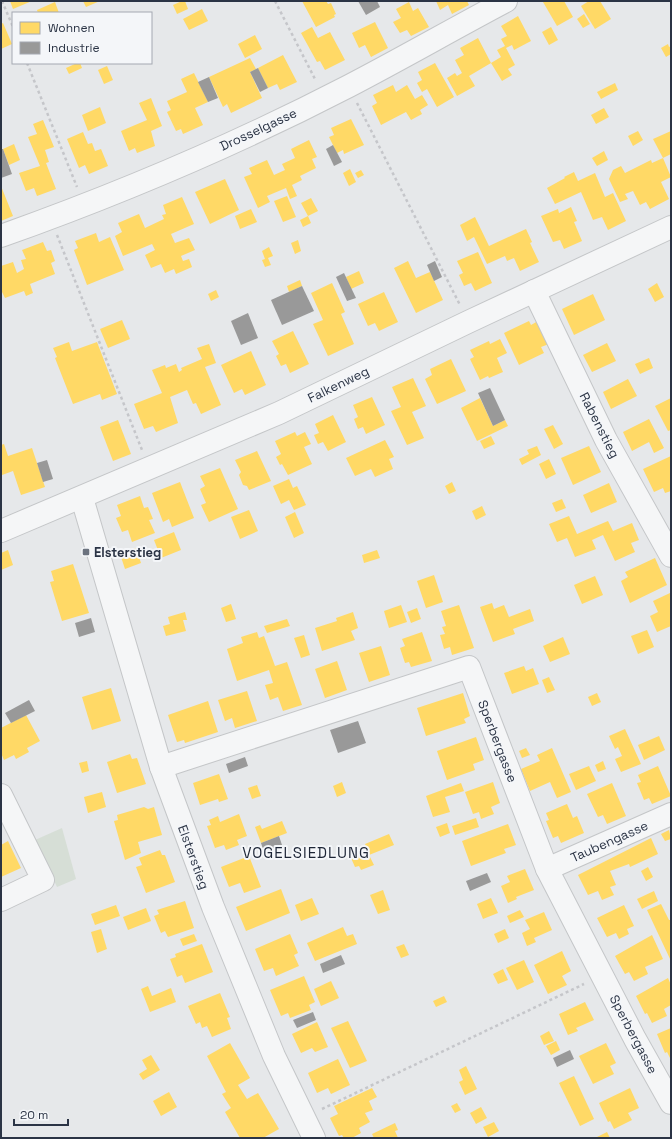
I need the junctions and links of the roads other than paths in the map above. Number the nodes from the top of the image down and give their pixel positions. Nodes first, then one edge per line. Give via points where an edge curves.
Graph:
1 (506, 1) edge
2 (671, 227) edge
3 (1, 236) edge
4 (534, 291) junction
5 (82, 498) junction
6 (1, 531) edge
7 (671, 556) edge
8 (161, 767) junction
9 (1, 795) edge
10 (671, 814) edge
11 (547, 869) junction
12 (1, 900) edge
13 (671, 1103) edge
14 (314, 1138) edge

1 - 3 street, Drosselgasse via 349,86 216,149 85,205
2 - 4 street, Falkenweg
4 - 5 street, Falkenweg via 279,413
4 - 7 street, Rabenstieg via 606,440
5 - 6 street, Falkenweg
5 - 8 street, Elsterstieg
8 - 11 street, Sperbergasse via 469,667
8 - 14 street, Elsterstieg via 216,914 274,1056
9 - 12 street via 43,880
10 - 11 street, Taubengasse
11 - 13 street, Sperbergasse

